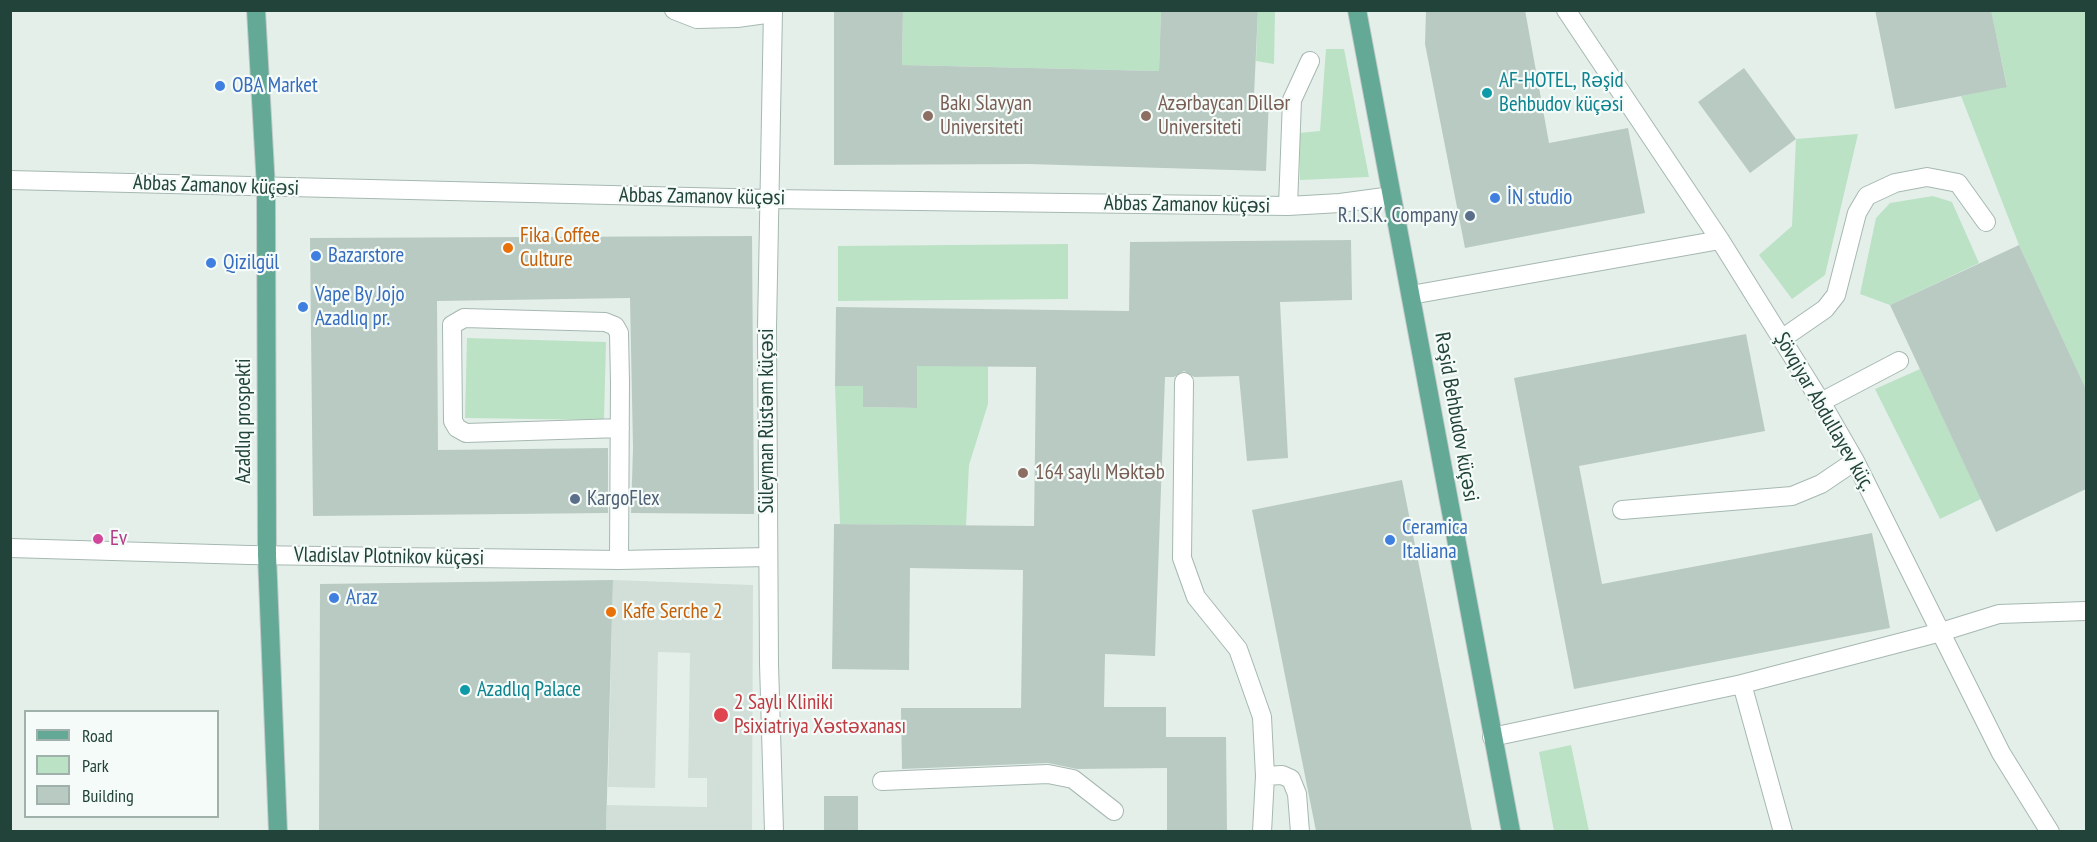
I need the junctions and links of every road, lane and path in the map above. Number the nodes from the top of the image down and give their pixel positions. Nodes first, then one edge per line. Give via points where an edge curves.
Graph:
1 (256, 10) edge
2 (674, 10) edge
3 (1357, 10) edge
4 (1566, 10) edge
5 (773, 12) edge
6 (1310, 61) dead end
7 (10, 180) edge
8 (266, 188) junction
9 (1392, 196) junction
10 (770, 199) junction
11 (1288, 206) junction
12 (1986, 222) dead end
13 (1720, 240) junction
14 (1411, 296) junction
15 (1783, 338) junction
16 (1899, 361) dead end
17 (1184, 382) dead end
18 (1821, 402) junction
19 (620, 428) junction
20 (1855, 461) junction
21 (1622, 510) dead end
22 (10, 548) edge
23 (267, 555) junction
24 (768, 557) junction
25 (619, 560) junction
26 (2086, 611) edge
27 (1941, 632) junction
28 (1742, 684) junction
29 (1492, 737) junction
30 (1265, 776) junction
31 (882, 782) dead end
32 (1114, 811) dead end
33 (278, 831) edge
34 (774, 831) edge
35 (1262, 831) edge
36 (1300, 831) edge
37 (1511, 831) edge
38 (1784, 831) edge
39 (2050, 831) edge

1 - 8 main road, Azadlıq prospekti
2 - 5 street via 698,19
3 - 9 main road, Rəşid Behbudov küçəsi
4 - 13 street, Şövqiyar Abdullayev küç.
5 - 10 street, Süleyman Rüstəm küçəsi
6 - 11 street via 1292,100
7 - 8 street, Abbas Zamanov küçəsi
8 - 10 street, Abbas Zamanov küçəsi
8 - 23 main road, Azadlıq prospekti
9 - 11 street, Abbas Zamanov küçəsi
9 - 14 main road, Rəşid Behbudov küçəsi
10 - 11 street, Abbas Zamanov küçəsi
10 - 24 street, Süleyman Rüstəm küçəsi
12 - 15 street via 1959,183 1927,177 1895,183 1867,196 1857,213 1836,295 1825,309
13 - 14 street
13 - 15 street, Şövqiyar Abdullayev küç.
14 - 29 main road, Rəşid Behbudov küçəsi
15 - 18 street, Şövqiyar Abdullayev küç.
16 - 18 street
17 - 30 street via 1182,558 1196,597 1238,649 1262,717
18 - 20 street, Şövqiyar Abdullayev küç.
19 - 19 street via 619,333 615,326 605,322 464,318 452,325 453,421 457,428 466,433
19 - 25 street
20 - 21 street via 1821,484 1792,496
20 - 27 street, Şövqiyar Abdullayev küç.
22 - 23 street, Vladislav Plotnikov küçəsi
23 - 25 street, Vladislav Plotnikov küçəsi
23 - 33 main road, Azadlıq prospekti
24 - 25 street, Vladislav Plotnikov küçəsi
24 - 34 street, Süleyman Rüstəm küçəsi
26 - 27 street via 1999,614
27 - 28 street
27 - 39 street, Şövqiyar Abdullayev küç. via 2001,753
28 - 29 street
28 - 38 street
29 - 37 main road, Rəşid Behbudov küçəsi
30 - 35 street
30 - 36 street via 1291,779 1297,794
31 - 32 street via 1048,774 1073,778

